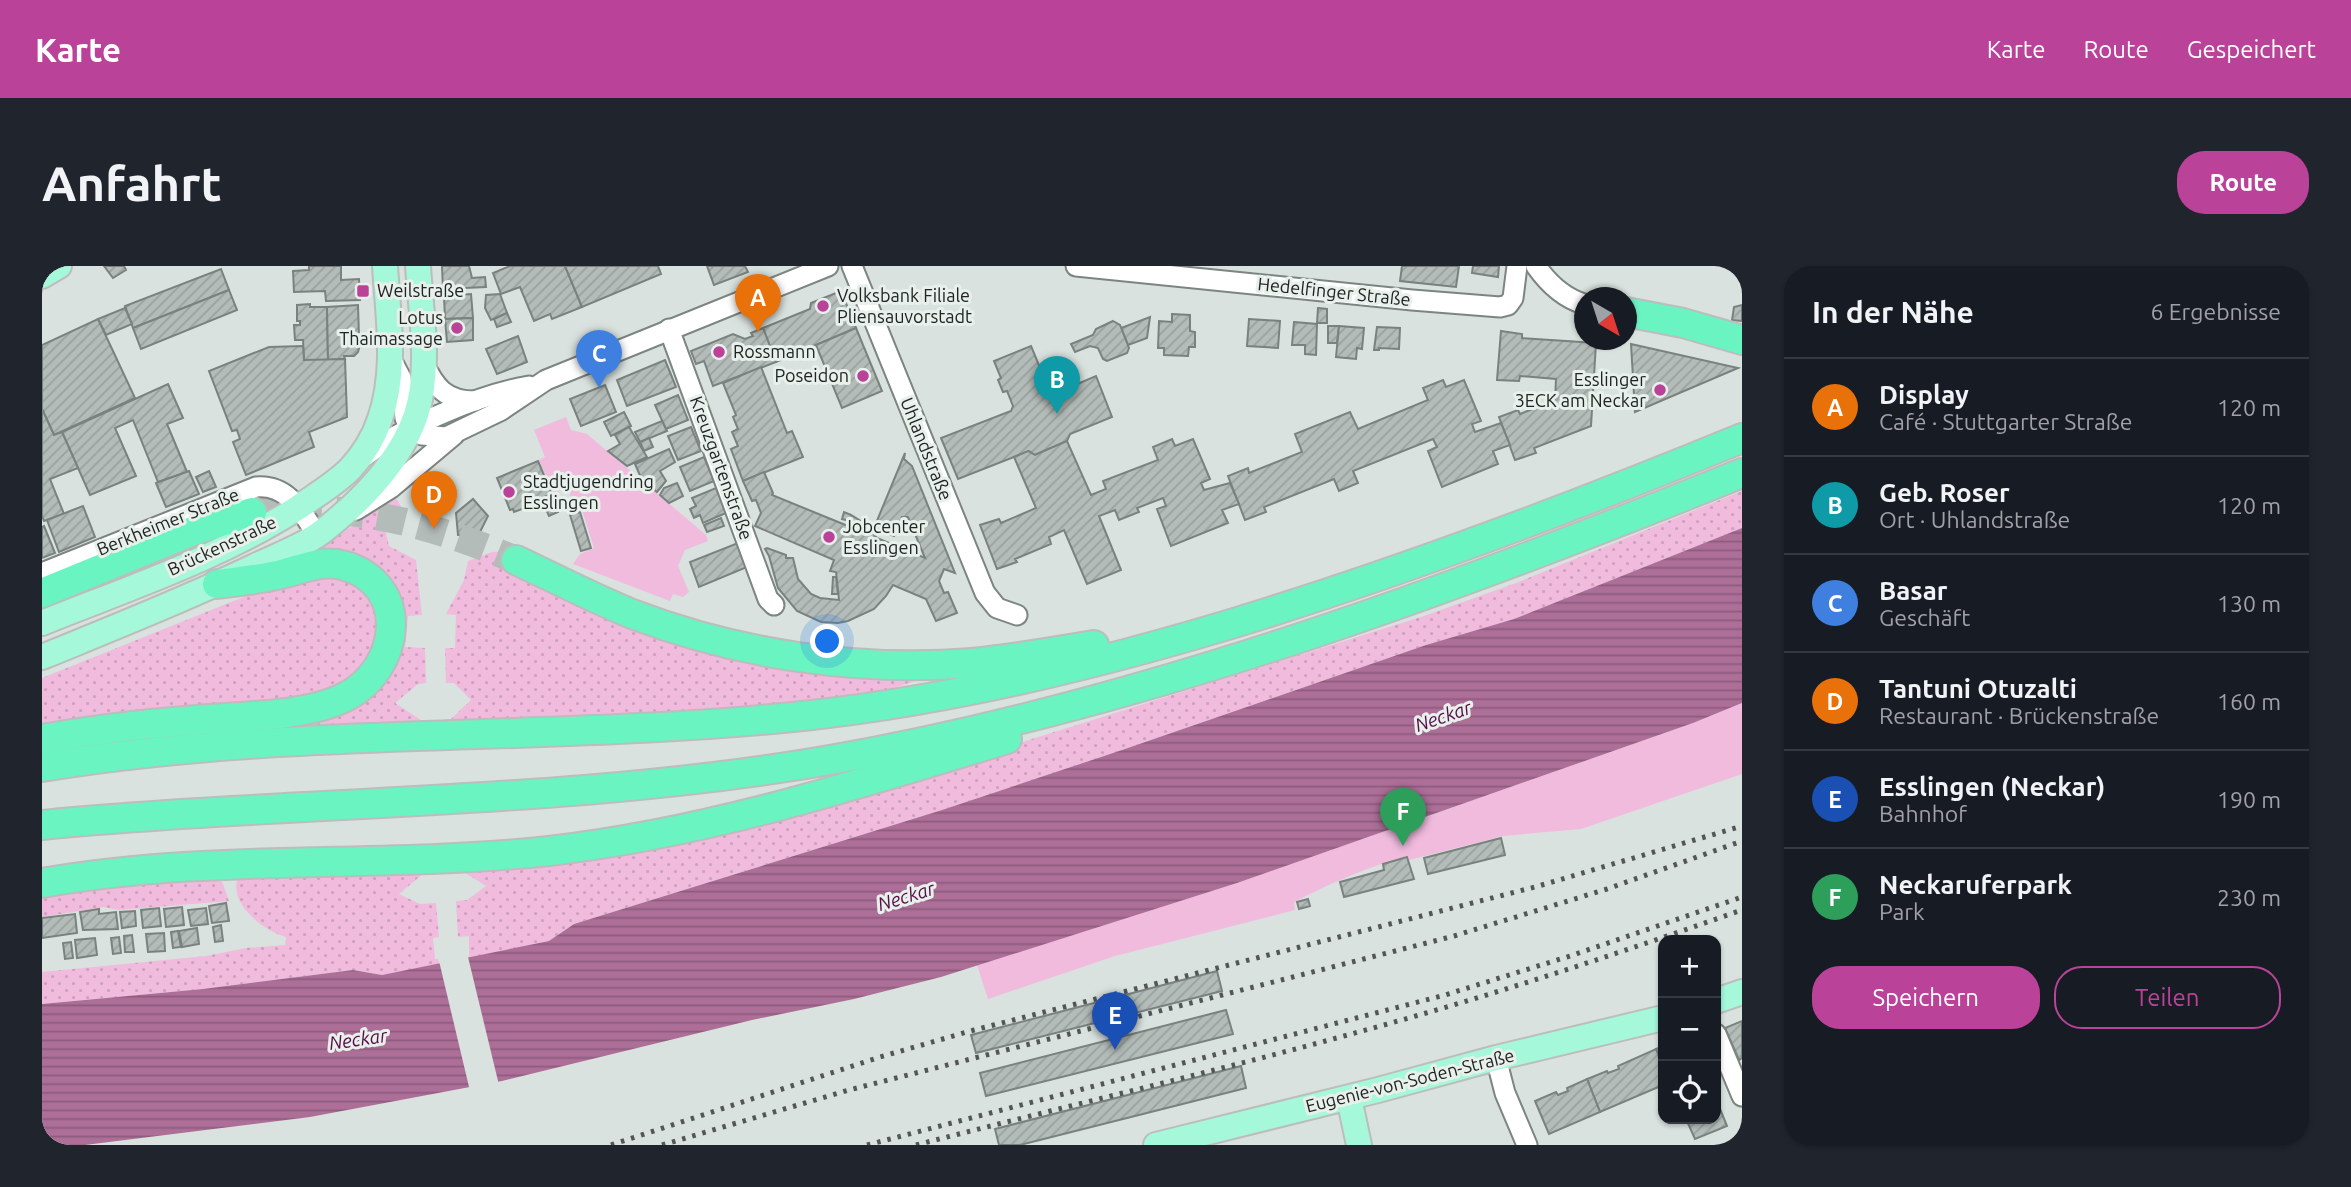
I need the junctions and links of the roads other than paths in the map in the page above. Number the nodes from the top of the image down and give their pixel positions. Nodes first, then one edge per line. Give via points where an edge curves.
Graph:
1 (59, 266) edge
2 (385, 266) edge
3 (418, 266) edge
4 (828, 266) edge
5 (852, 266) edge
6 (1076, 266) edge
7 (1517, 266) edge
8 (1536, 266) edge
9 (1101, 267) edge
10 (42, 276) edge
11 (1574, 299) edge
12 (1637, 314) edge
13 (669, 329) junction
14 (1742, 341) edge
15 (390, 357) junction
16 (423, 362) junction
17 (537, 384) junction
18 (480, 401) junction
19 (410, 429) junction
20 (455, 434) junction
21 (1742, 438) edge
22 (355, 464) junction
23 (1742, 473) edge
24 (298, 507) junction
25 (252, 512) tunnel mouth
26 (323, 531) junction
27 (516, 559) tunnel mouth
28 (42, 573) edge
29 (217, 584) junction
30 (42, 593) edge
31 (1299, 603) junction
32 (774, 605) dead end
33 (1017, 615) dead end
34 (42, 623) edge
35 (1248, 653) junction
36 (42, 657) edge
37 (42, 739) edge
38 (42, 767) edge
39 (42, 825) edge
40 (42, 883) edge
41 (1742, 992) edge
42 (1721, 1000) edge
43 (1658, 1019) edge
44 (1721, 1046) edge
45 (1496, 1058) junction
46 (1742, 1096) edge
47 (1349, 1098) junction
48 (1156, 1145) edge
49 (1359, 1145) edge
50 (1527, 1145) edge

1 - 10 main road
2 - 15 main road, Brückenstraße
3 - 16 main road, Brückenstraße
4 - 13 street
5 - 33 street, Uhlandstraße via 985,593 997,608
6 - 9 street, Hedelfinger Straße
7 - 9 street, Hedelfinger Straße via 1513,298 1500,307
8 - 11 street via 1550,283
12 - 14 highway
13 - 17 street
13 - 32 street, Kreuzgartenstraße
15 - 19 street via 401,378
15 - 22 main road, Brückenstraße via 380,420
16 - 18 street via 448,396
16 - 19 main road, Brückenstraße via 419,401
17 - 18 street
17 - 20 street via 500,411
18 - 19 street
19 - 20 street via 440,438
19 - 22 street via 383,442
19 - 26 main road, Brückenstraße via 385,470
20 - 26 street, Brückenstraße via 382,495
21 - 31 highway via 1537,520
22 - 24 main road, Brückenstraße
23 - 35 highway via 1513,564
24 - 26 street, Berkheimer Straße
24 - 28 street, Berkheimer Straße via 279,491 256,487
24 - 34 main road, Brückenstraße via 220,551
25 - 30 highway
26 - 29 main road, Brückenstraße
27 - 31 highway via 606,603 681,630 771,652 850,663 944,664 1027,656
29 - 36 main road, Brückenstraße
29 - 37 highway via 324,563 351,568 373,583 387,606 392,633 383,662 371,679 351,694 317,707
31 - 38 highway via 1099,662 866,709 666,726 257,742 131,753
35 - 39 highway via 993,725 763,770 565,791
35 - 40 highway via 1138,697 1028,733 787,805 666,834 548,851 176,866
41 - 42 main road
43 - 45 main road, Eugenie-von-Soden-Straße
44 - 46 street
45 - 47 main road, Eugenie-von-Soden-Straße
45 - 50 street via 1504,1093
47 - 48 main road, Eugenie-von-Soden-Straße
47 - 49 main road

